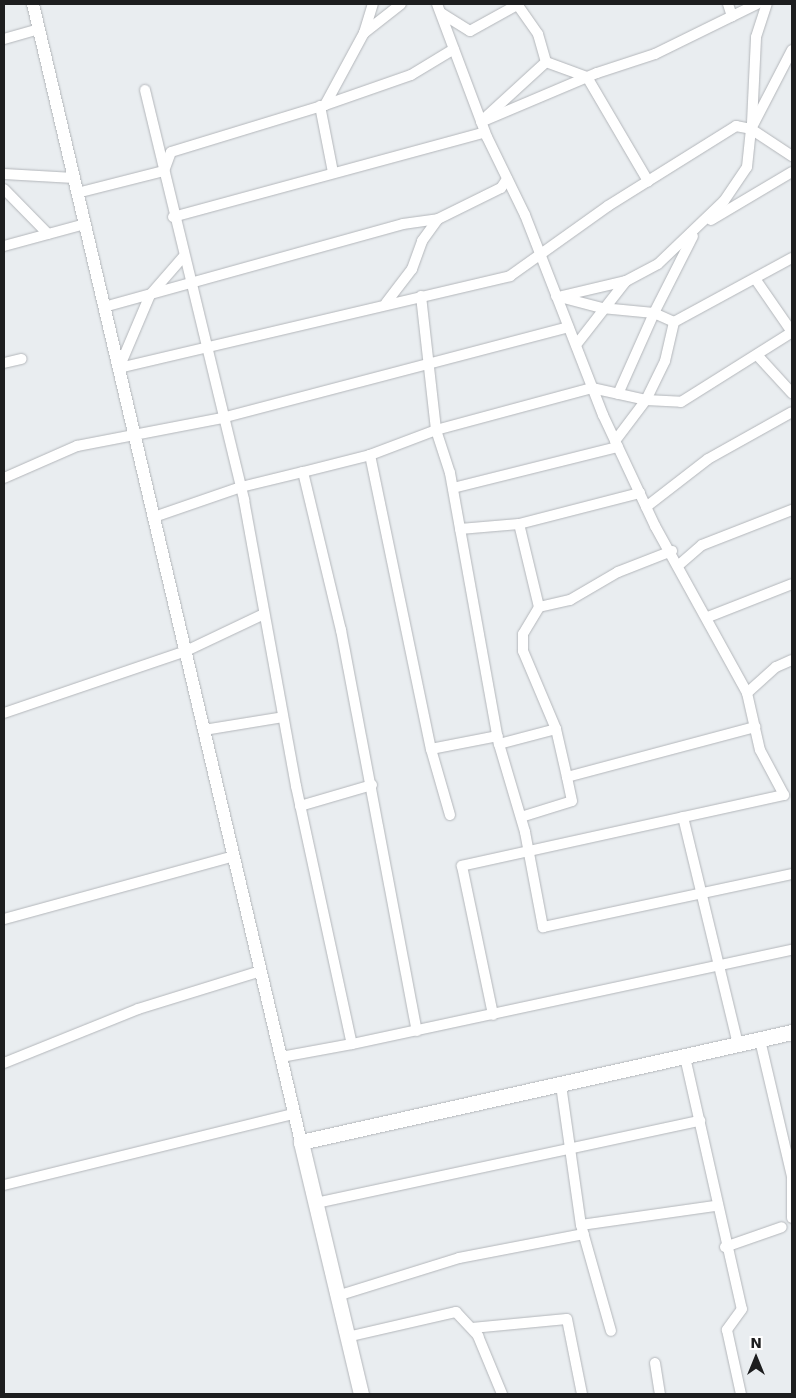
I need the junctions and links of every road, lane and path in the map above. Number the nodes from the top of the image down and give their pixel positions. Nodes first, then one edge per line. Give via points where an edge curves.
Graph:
1 (33, 4) edge
2 (401, 4) edge
3 (519, 4) edge
4 (728, 4) edge
5 (757, 4) edge
6 (767, 4) edge
7 (372, 5) edge
8 (439, 8) edge
9 (732, 16) junction
10 (39, 29) junction
11 (364, 33) junction
12 (4, 39) edge
13 (454, 49) junction
14 (792, 50) edge
15 (546, 62) junction
16 (587, 77) junction
17 (145, 90) dead end
18 (323, 106) junction
19 (483, 127) junction
20 (752, 129) junction
21 (792, 156) edge
22 (164, 171) junction
23 (333, 172) junction
24 (4, 174) edge
25 (791, 176) edge
26 (74, 178) junction
27 (507, 178) junction
28 (648, 181) junction
29 (4, 189) edge
30 (77, 193) junction
31 (173, 217) junction
32 (438, 219) junction
33 (85, 224) junction
34 (700, 226) junction
35 (48, 234) junction
36 (4, 246) edge
37 (540, 253) junction
38 (184, 256) junction
39 (792, 258) edge
40 (756, 280) junction
41 (626, 281) junction
42 (193, 285) junction
43 (150, 295) junction
44 (421, 296) junction
45 (556, 296) junction
46 (386, 304) junction
47 (104, 307) junction
48 (602, 308) junction
49 (654, 314) junction
50 (674, 322) junction
51 (568, 327) junction
52 (792, 332) edge
53 (207, 344) junction
54 (576, 345) junction
55 (757, 355) junction
56 (22, 359) dead end
57 (430, 362) junction
58 (4, 363) edge
59 (119, 368) junction
60 (592, 388) junction
61 (792, 392) edge
62 (618, 394) junction
63 (646, 400) junction
64 (792, 412) edge
65 (222, 418) junction
66 (436, 430) junction
67 (134, 434) junction
68 (616, 444) junction
69 (370, 455) junction
70 (303, 472) junction
71 (4, 478) edge
72 (241, 487) junction
73 (453, 488) junction
74 (640, 493) junction
75 (646, 507) junction
76 (792, 510) edge
77 (154, 517) junction
78 (519, 524) junction
79 (460, 529) junction
80 (672, 551) junction
81 (680, 564) junction
82 (792, 584) edge
83 (539, 607) junction
84 (264, 614) junction
85 (708, 617) junction
86 (186, 651) junction
87 (792, 660) edge
88 (747, 693) junction
89 (4, 713) edge
90 (283, 716) junction
91 (755, 728) junction
92 (556, 729) junction
93 (204, 730) junction
94 (499, 740) junction
95 (431, 749) junction
96 (567, 777) junction
97 (372, 785) junction
98 (300, 806) junction
99 (450, 815) dead end
100 (521, 817) junction
101 (683, 817) junction
102 (528, 851) junction
103 (234, 856) junction
104 (792, 874) edge
105 (700, 893) junction
106 (4, 919) edge
107 (792, 950) edge
108 (719, 967) junction
109 (261, 971) junction
110 (494, 1015) junction
111 (417, 1031) junction
112 (792, 1032) edge
113 (760, 1040) junction
114 (352, 1044) junction
115 (738, 1045) junction
116 (281, 1057) junction
117 (685, 1058) junction
118 (4, 1063) edge
119 (560, 1085) junction
120 (294, 1114) junction
121 (700, 1121) junction
122 (301, 1142) junction
123 (571, 1152) junction
124 (792, 1176) edge
125 (4, 1185) edge
126 (316, 1203) junction
127 (715, 1206) junction
128 (792, 1218) edge
129 (782, 1227) dead end
130 (583, 1230) junction
131 (725, 1247) junction
132 (337, 1296) junction
133 (472, 1328) junction
134 (612, 1331) dead end
135 (347, 1337) junction
136 (654, 1363) dead end
137 (361, 1394) edge
138 (502, 1394) edge
139 (582, 1394) edge
140 (660, 1394) edge
141 (742, 1394) edge

1 - 10 street
2 - 11 street
3 - 8 street via 470,31
3 - 15 street via 538,34
4 - 9 street
5 - 9 street
6 - 20 street via 756,37
7 - 11 street
8 - 13 street
9 - 16 street via 654,54
10 - 12 street
10 - 26 street
11 - 18 street
13 - 18 street via 411,75
13 - 19 street
14 - 20 street
15 - 16 street
15 - 19 street
16 - 19 street
16 - 28 street
17 - 22 street
18 - 22 street via 171,152
18 - 23 street
19 - 23 street
19 - 27 street
20 - 21 street
20 - 28 street via 736,126
20 - 34 street via 747,167
22 - 30 street
22 - 31 street
23 - 31 street
24 - 26 street
25 - 34 street
26 - 30 street
27 - 32 street via 500,188
27 - 37 street
28 - 37 street
29 - 35 street
30 - 33 street
31 - 38 street
32 - 42 street via 403,224
32 - 46 street via 422,241 412,269
33 - 35 street
33 - 47 street
34 - 41 street via 658,264
34 - 49 street
35 - 36 street
37 - 44 street via 510,276
37 - 45 street
38 - 42 street
38 - 43 street
39 - 40 street
40 - 50 street
40 - 52 street
41 - 45 street
41 - 48 street
42 - 43 street
42 - 53 street
43 - 47 street
43 - 59 street
44 - 46 street
44 - 57 street
45 - 48 street
45 - 51 street
46 - 53 street
47 - 59 street
48 - 49 street
48 - 54 street
49 - 50 street
49 - 62 street
50 - 63 street via 664,361
51 - 54 street
51 - 57 street
52 - 55 street
53 - 59 street
53 - 65 street
54 - 60 street
55 - 61 street
55 - 63 street via 681,402
56 - 58 street
57 - 65 street
57 - 66 street
59 - 67 street
60 - 62 street
60 - 66 street
60 - 68 street
62 - 63 street
63 - 68 street
64 - 75 street via 708,459
65 - 67 street
65 - 72 street
66 - 69 street
66 - 73 street
67 - 71 street via 77,446
67 - 77 street
68 - 73 street
68 - 74 street
69 - 70 street
69 - 95 street
70 - 72 street
70 - 97 street
72 - 77 street
72 - 84 street
73 - 79 street
74 - 75 street
74 - 78 street
75 - 80 street
76 - 81 street via 702,545
77 - 86 street
78 - 79 street
78 - 83 street
79 - 94 street
80 - 81 street
80 - 83 street via 618,572 570,600
81 - 85 street
82 - 85 street
83 - 92 street via 523,634 523,651
84 - 86 street
84 - 90 street
85 - 88 street
86 - 89 street
86 - 93 street
87 - 88 street via 776,667
88 - 91 street
90 - 93 street
90 - 98 street
91 - 96 street
91 - 101 street via 760,750 784,795
92 - 94 street
92 - 96 street
93 - 103 street
94 - 95 street
94 - 100 street
95 - 99 street
96 - 100 street via 572,801
97 - 98 street
97 - 111 street
98 - 114 street
100 - 102 street
101 - 102 street
101 - 105 street
102 - 105 street via 543,927
102 - 110 street via 462,866
103 - 106 street
103 - 109 street
104 - 105 street
105 - 108 street
107 - 108 street
108 - 110 street
108 - 115 street
109 - 116 street
109 - 118 street via 138,1008
110 - 111 street
111 - 114 street
112 - 113 main road
113 - 115 main road
113 - 124 street
114 - 116 street
115 - 117 main road
116 - 120 street
117 - 119 main road
117 - 121 street
119 - 122 main road
119 - 123 street
120 - 122 street
120 - 125 street
121 - 123 street
121 - 127 street
122 - 126 main road
123 - 126 street
123 - 130 street
124 - 128 street
126 - 132 main road
127 - 130 street
127 - 131 street
129 - 131 street
130 - 132 street via 459,1258
130 - 134 street
131 - 141 street via 742,1309 728,1330
132 - 135 main road
133 - 135 street via 456,1312
133 - 138 street
133 - 139 street via 567,1319
135 - 137 main road
136 - 140 street

